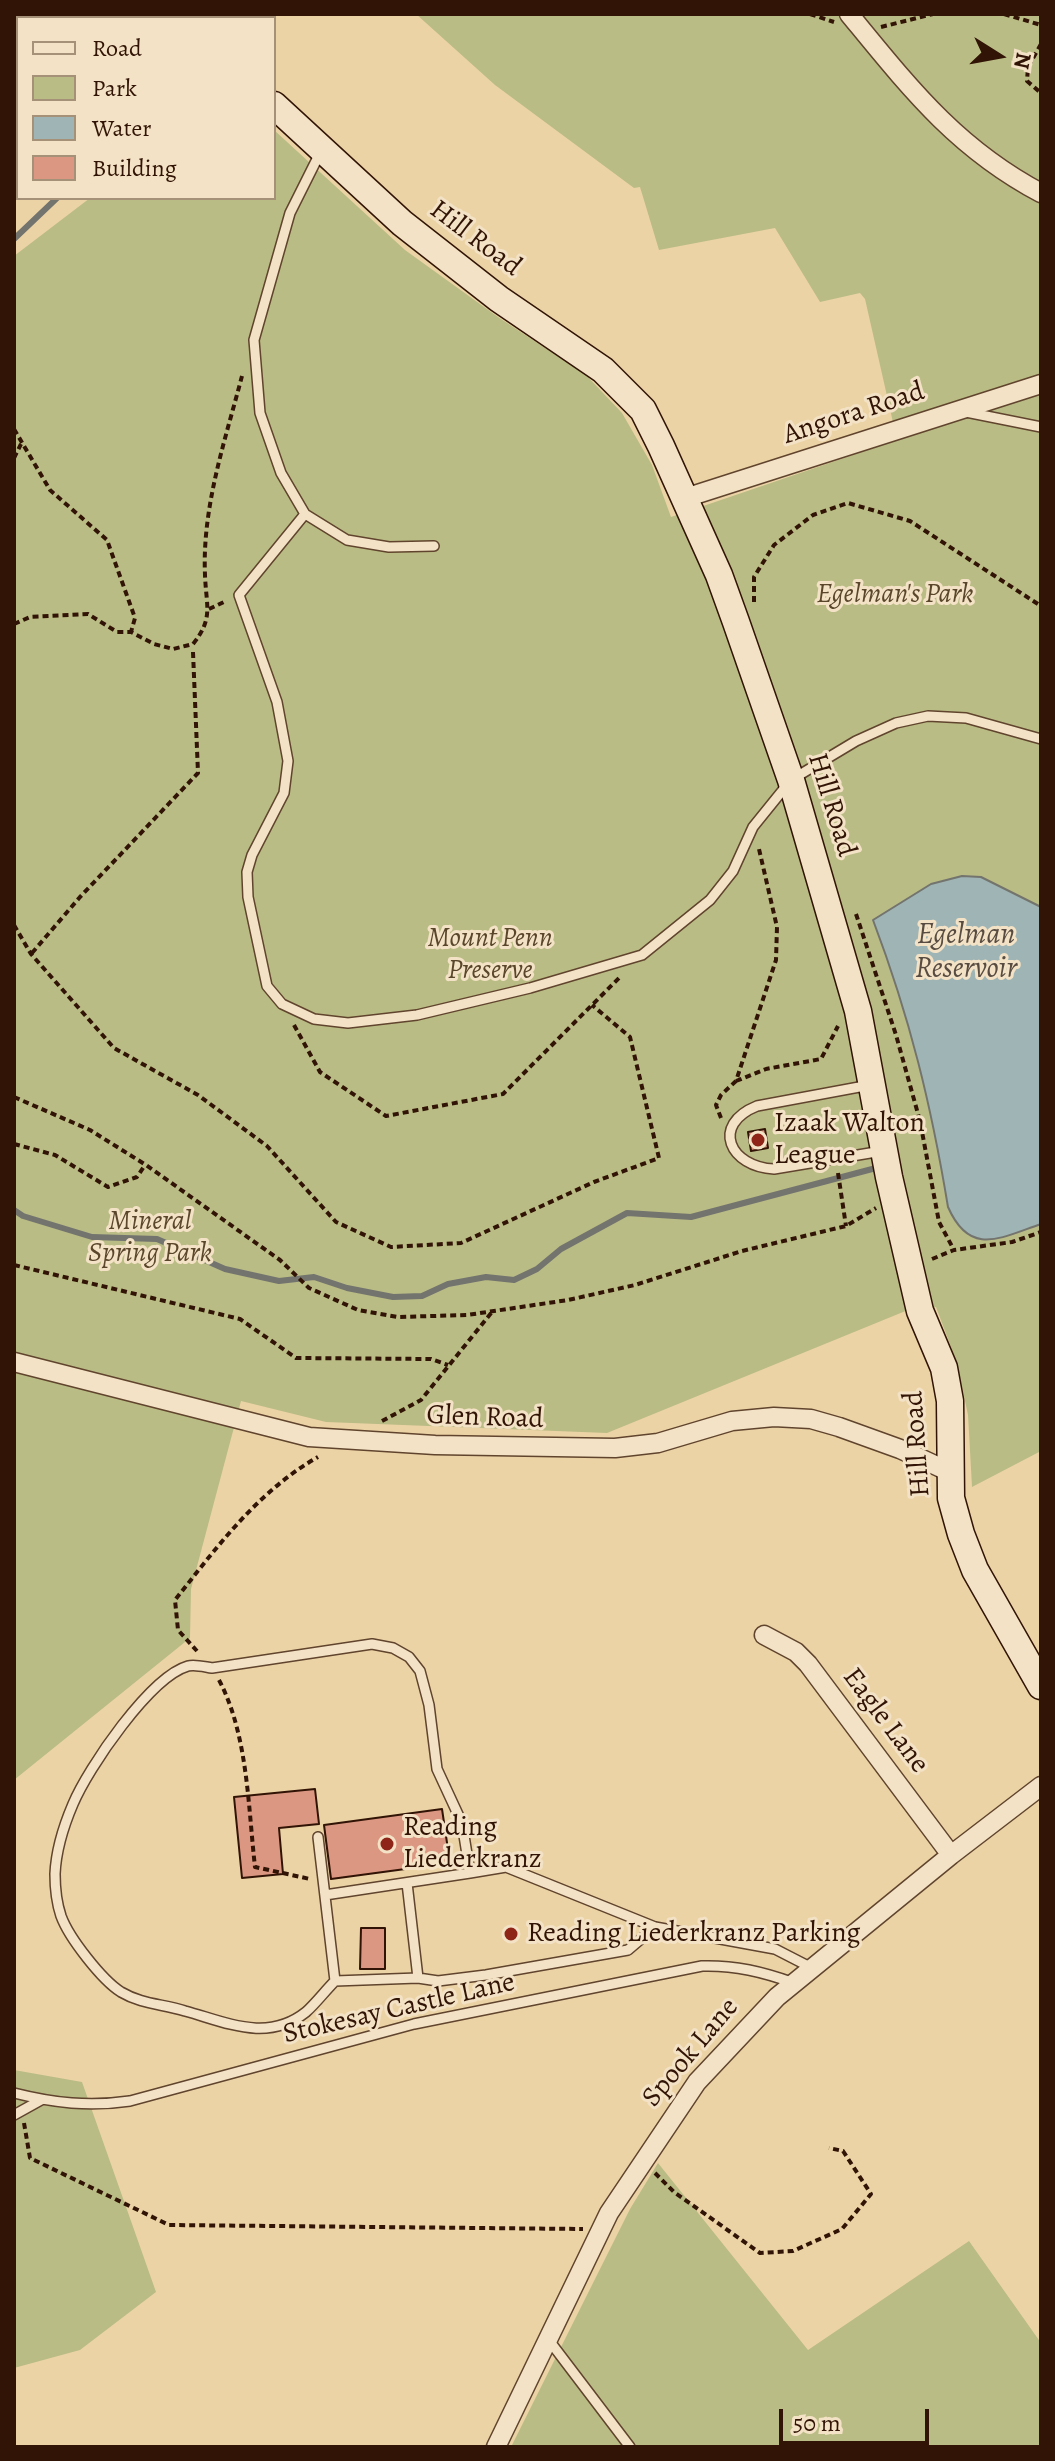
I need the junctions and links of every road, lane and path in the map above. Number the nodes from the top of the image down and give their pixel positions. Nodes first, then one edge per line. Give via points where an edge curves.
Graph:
1 (849, 14) edge
2 (1004, 14) edge
3 (1041, 25) edge
4 (1041, 44) edge
5 (1041, 93) edge
6 (276, 107) edge
7 (322, 150) junction
8 (1041, 193) edge
9 (242, 374) dead end
10 (1041, 384) edge
11 (959, 410) junction
12 (1041, 427) edge
13 (14, 429) edge
14 (21, 444) junction
15 (14, 458) edge
16 (685, 498) junction
17 (305, 514) junction
18 (434, 546) dead end
19 (1041, 606) edge
20 (754, 607) dead end
21 (14, 624) edge
22 (131, 632) junction
23 (193, 652) dead end
24 (1041, 739) edge
25 (791, 780) junction
26 (753, 827) junction
27 (855, 911) dead end
28 (14, 925) edge
29 (31, 954) junction
30 (642, 955) junction
31 (282, 1004) junction
32 (592, 1005) junction
33 (858, 1011) junction
34 (736, 1081) junction
35 (873, 1085) junction
36 (14, 1097) edge
37 (731, 1135) junction
38 (14, 1144) edge
39 (884, 1151) junction
40 (146, 1165) junction
41 (837, 1169) dead end
42 (893, 1198) junction
43 (846, 1226) junction
44 (1041, 1232) edge
45 (954, 1250) junction
46 (14, 1265) edge
47 (913, 1272) junction
48 (492, 1312) junction
49 (14, 1362) edge
50 (449, 1365) junction
51 (348, 1440) junction
52 (950, 1472) junction
53 (764, 1635) dead end
54 (212, 1668) junction
55 (1041, 1686) edge
56 (1041, 1786) edge
57 (318, 1837) dead end
58 (951, 1855) junction
59 (470, 1873) junction
60 (323, 1882) junction
61 (407, 1883) junction
62 (325, 1895) junction
63 (655, 1927) junction
64 (812, 1968) junction
65 (418, 1978) junction
66 (335, 1981) junction
67 (794, 1983) junction
68 (14, 2093) edge
69 (41, 2100) junction
70 (18, 2112) edge
71 (829, 2148) dead end
72 (643, 2161) junction
73 (601, 2229) junction
74 (548, 2339) junction
75 (496, 2447) edge
76 (630, 2447) edge

1 - 8 street via 929,110 993,165
2 - 3 path
4 - 5 path via 1028,67 1027,81
6 - 7 street, Hill Road
7 - 16 street, Hill Road via 402,223 618,383 643,410
7 - 17 lane via 290,213 254,340 260,413 281,473
9 - 22 path via 208,508 209,609 204,630 193,644 173,649
10 - 11 street, Angora Road
11 - 12 lane
11 - 16 street, Angora Road
13 - 14 path
14 - 15 path
14 - 22 path via 50,490 107,540 135,618
16 - 25 street, Hill Road via 736,622
17 - 18 lane via 347,540 389,547
17 - 31 lane via 239,595 277,702 288,761 284,793 247,872 267,986
19 - 20 path via 910,521 848,503 813,515 774,545 754,577
21 - 22 path via 30,617 88,614 117,632
23 - 29 path via 198,773
24 - 25 lane via 966,718 928,716 856,741
25 - 26 lane
25 - 33 street, Hill Road
26 - 30 lane via 733,871 710,900
26 - 34 path via 777,927 776,960
27 - 45 path via 920,1121 939,1222
28 - 29 path
29 - 32 path via 114,1048 198,1095 267,1146 336,1222 391,1247 461,1243 659,1158 630,1037
30 - 31 lane via 417,1015 348,1023 314,1019
30 - 32 path
31 - 32 path via 320,1072 386,1116 503,1094
33 - 34 path via 841,1022 821,1059 766,1069
33 - 35 street, Hill Road
34 - 37 path via 716,1105
35 - 37 lane via 757,1106 735,1119
35 - 39 street, Hill Road
36 - 40 path via 90,1130
37 - 39 lane via 738,1157 758,1168
38 - 40 path via 55,1155 108,1187 137,1177
39 - 42 street, Hill Road
40 - 48 path via 309,1288 358,1310 398,1317
41 - 43 path
42 - 43 path
42 - 47 street, Hill Road
43 - 48 path via 635,1285
44 - 45 path
45 - 47 path
46 - 50 path via 240,1319 296,1358 431,1359
47 - 52 street, Hill Road via 920,1311 944,1368 950,1401
48 - 50 path
49 - 51 street, Glen Road via 309,1437
50 - 51 path via 421,1400
51 - 52 street, Glen Road via 615,1448 658,1443 732,1421 774,1417 839,1427
51 - 54 path via 292,1472 232,1528 175,1600 178,1630
52 - 55 street, Hill Road via 951,1498 975,1570
53 - 58 street, Eagle Lane via 808,1664
54 - 59 lane via 372,1644 409,1657 420,1671 437,1769 462,1823
54 - 60 path via 232,1704 255,1867
54 - 66 lane via 189,1665 159,1686 140,1703 89,1775 60,1843 55,1873 62,1919 119,1991 243,2029 288,2023
56 - 58 street, Spook Lane
57 - 60 lane
58 - 64 street, Spook Lane
59 - 61 lane
59 - 63 lane via 506,1867
60 - 62 lane
61 - 62 lane
61 - 65 lane
62 - 66 lane
63 - 64 lane via 775,1949
63 - 65 lane via 628,1950 486,1975
64 - 67 street, Spook Lane
65 - 66 lane
67 - 69 lane, Stokesay Castle Lane via 724,1965 689,1968 414,2024 130,2101 84,2105
67 - 72 street, Spook Lane via 697,2082
68 - 69 lane, Stokesay Castle Lane
69 - 70 lane
70 - 73 path via 30,2158 169,2225
71 - 72 path via 843,2151 871,2194 842,2229 793,2251 760,2253 674,2192
72 - 73 street, Spook Lane
73 - 74 street, Spook Lane
74 - 75 street, Spook Lane
74 - 76 lane

